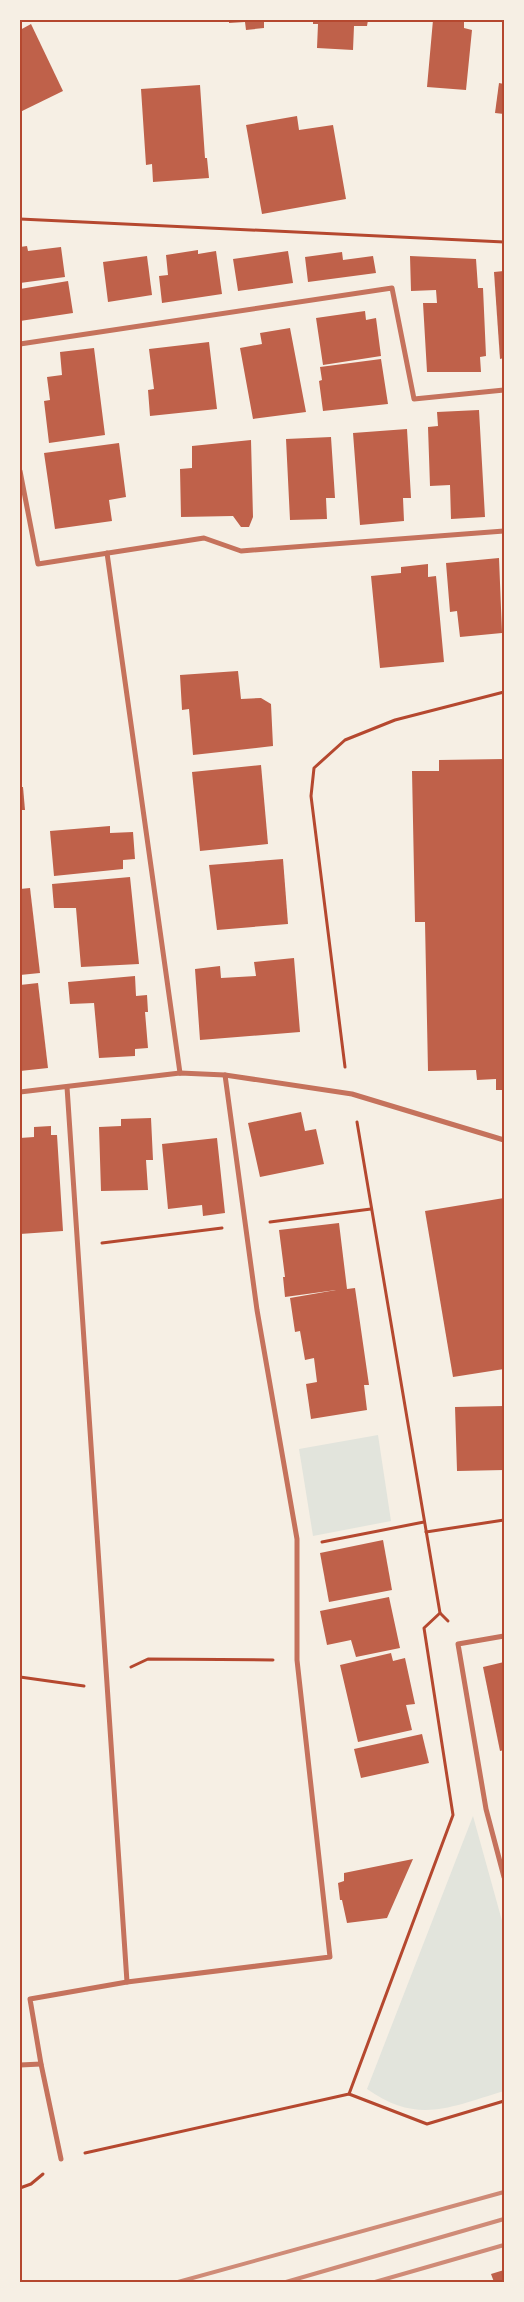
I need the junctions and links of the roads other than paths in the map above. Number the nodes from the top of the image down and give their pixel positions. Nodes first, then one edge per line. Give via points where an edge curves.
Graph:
1 (20, 344) edge
2 (504, 390) edge
3 (20, 471) edge
4 (504, 531) edge
5 (107, 552) junction
6 (180, 1073) junction
7 (225, 1075) junction
8 (67, 1087) junction
9 (20, 1092) edge
10 (504, 1140) edge
11 (504, 1636) edge
12 (504, 1877) edge
13 (127, 1982) junction
14 (41, 2064) junction
15 (20, 2065) edge
16 (61, 2159) road end

1 - 2 street via 392,288 414,399
3 - 5 street via 38,564
4 - 5 street via 240,551 204,538
5 - 6 street
6 - 7 street
6 - 8 street
7 - 10 street via 352,1094
7 - 13 street via 257,1310 297,1547 297,1660 330,1957
8 - 9 street
8 - 13 street
11 - 12 street via 458,1644 486,1809
13 - 14 street via 30,1999
14 - 15 street
14 - 16 street

